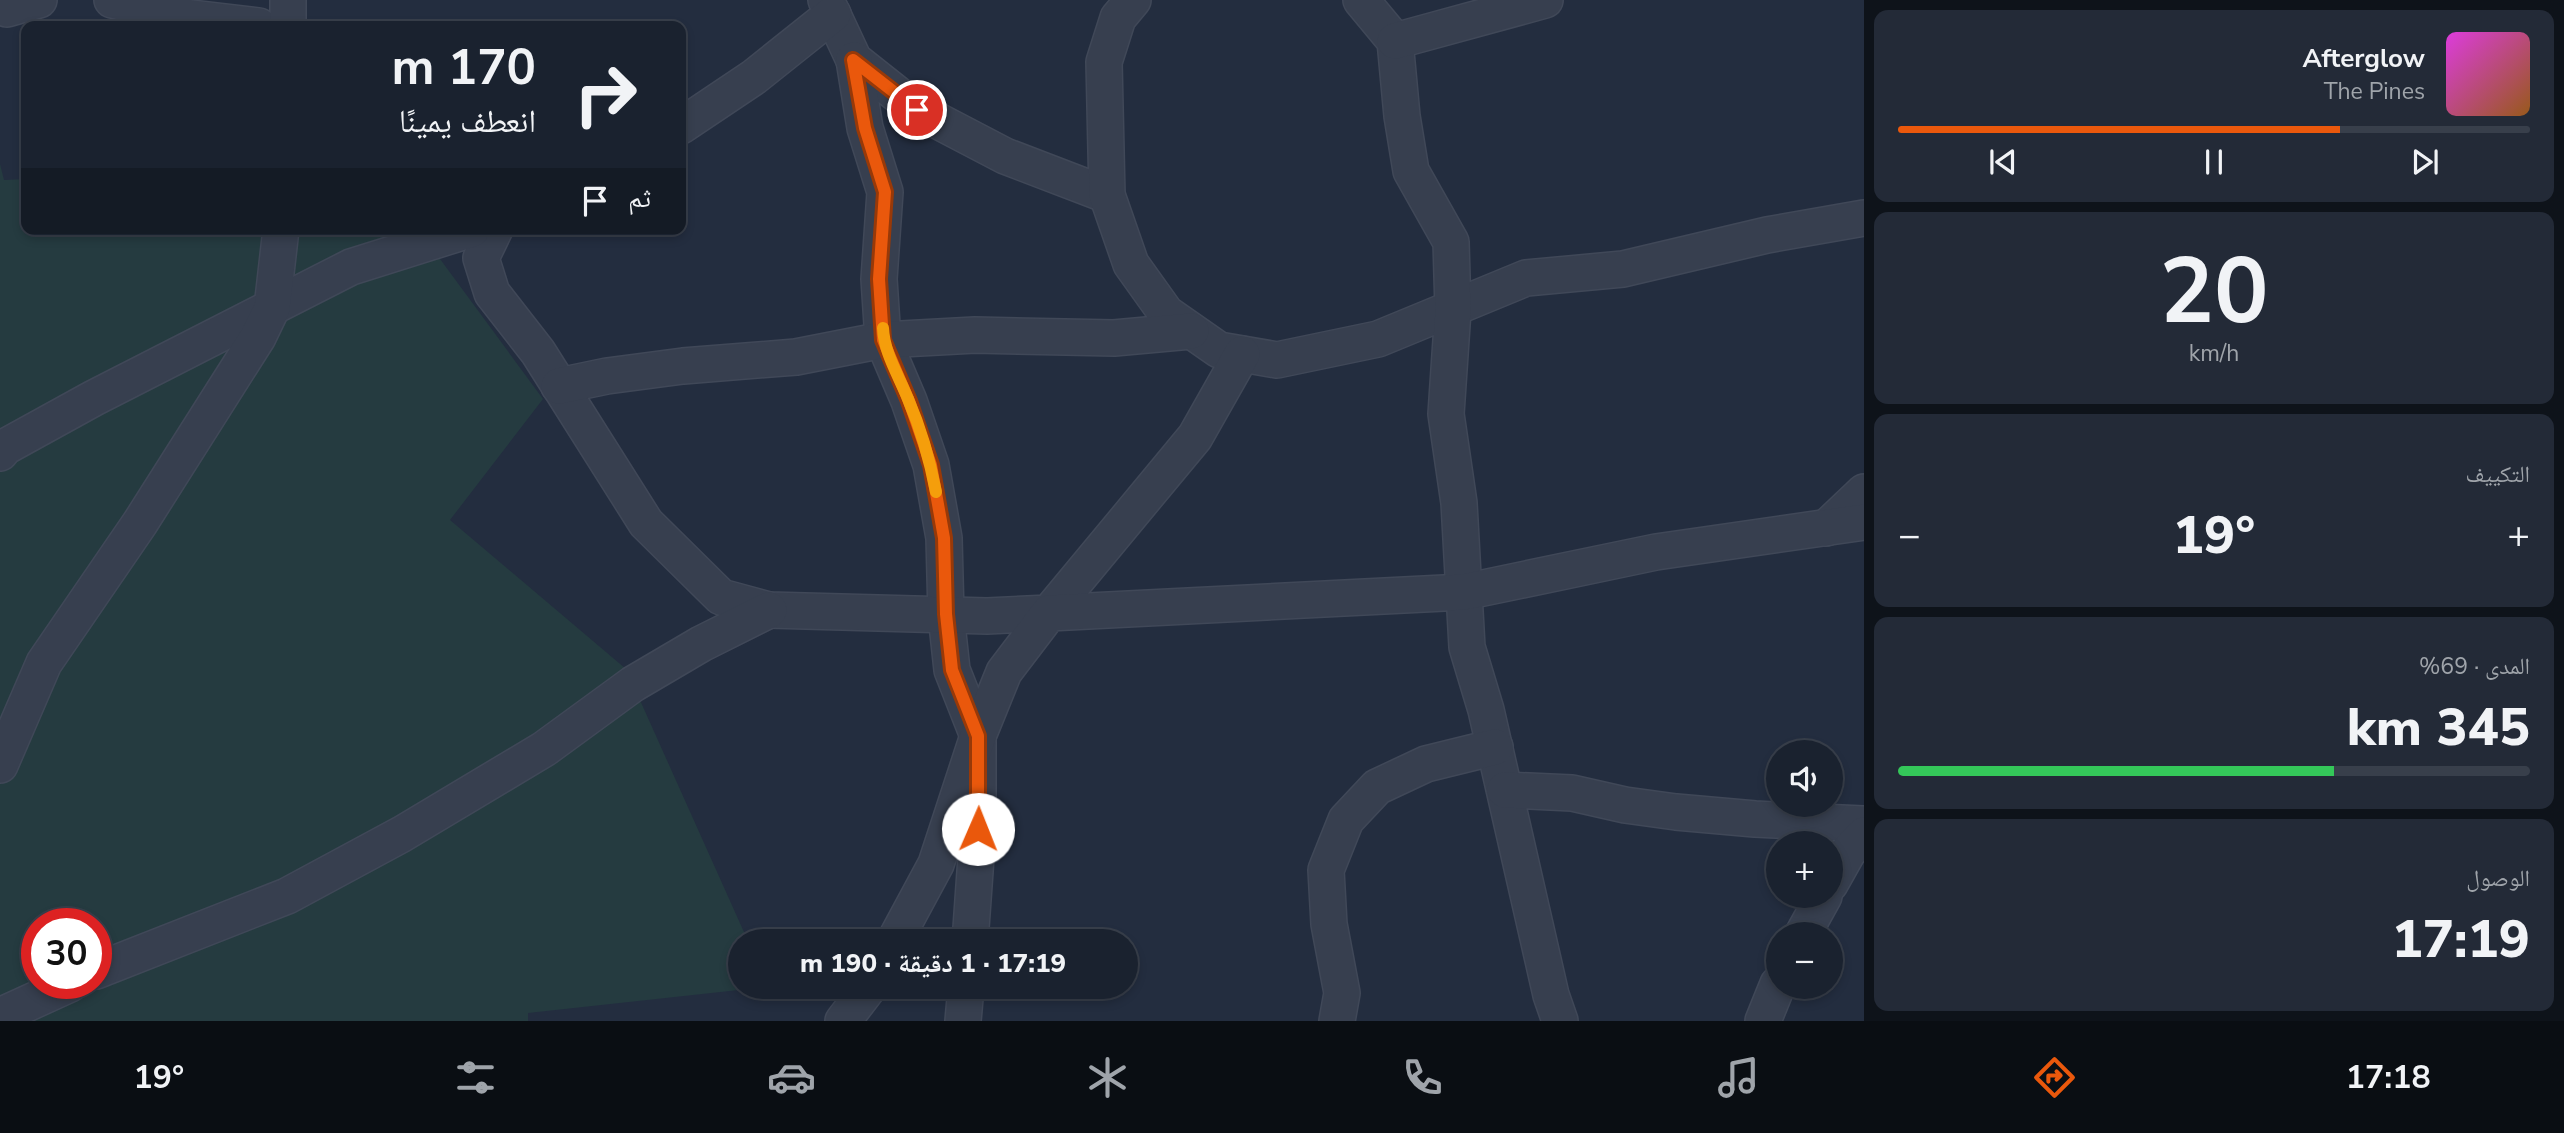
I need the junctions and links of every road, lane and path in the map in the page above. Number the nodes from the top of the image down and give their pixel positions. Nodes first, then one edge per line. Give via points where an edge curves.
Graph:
1 (112, 0) edge
2 (1133, 0) edge
3 (1361, 0) edge
4 (1545, 0) edge
5 (830, 7) edge
6 (217, 21) edge
7 (1395, 41) junction
8 (853, 60) junction
9 (686, 123) edge
10 (1107, 195) junction
11 (1864, 218) edge
12 (280, 235) edge
13 (447, 235) edge
14 (492, 235) edge
15 (272, 308) junction
16 (1453, 310) junction
17 (1191, 331) junction
18 (883, 340) junction
19 (1242, 354) junction
20 (559, 386) junction
21 (0, 453) edge
22 (1864, 492) edge
23 (1864, 522) edge
24 (1826, 528) junction
25 (1464, 592) junction
26 (769, 610) junction
27 (1049, 613) junction
28 (946, 614) junction
29 (978, 736) junction
30 (1495, 747) junction
31 (0, 765) edge
32 (1505, 790) junction
33 (1864, 824) edge
34 (1864, 835) edge
35 (1843, 861) edge
36 (901, 929) edge
37 (971, 929) edge
38 (112, 965) edge
39 (38, 999) edge
40 (860, 999) edge
41 (965, 999) edge
42 (1772, 999) edge
43 (0, 1016) edge
44 (843, 1021) edge
45 (963, 1021) edge
46 (1337, 1021) edge
47 (1560, 1021) edge
48 (1763, 1021) edge

1 - 6 street
2 - 10 street via 1118,18 1104,62
3 - 7 street
4 - 7 street
5 - 8 street
5 - 9 street via 754,77
7 - 16 street via 1410,171 1451,242
8 - 10 street via 917,110 1005,156
8 - 18 street via 865,128 885,192 879,279
10 - 17 street via 1130,264 1166,313
11 - 16 street via 1623,269 1526,278
12 - 15 street
13 - 15 street via 351,267
14 - 20 street via 481,258 492,293
15 - 21 street via 94,398
15 - 31 street via 140,523 44,663
16 - 19 street via 1378,339 1277,360
16 - 25 street via 1446,414 1459,503
17 - 18 street via 1114,338 975,335
17 - 19 street via 1219,350
18 - 20 street via 796,357 683,366
18 - 28 street via 931,465 944,538
19 - 27 street via 1195,438
20 - 26 street via 646,523 721,597
22 - 24 street
23 - 24 street
24 - 25 street via 1656,552
25 - 27 street
25 - 30 street via 1467,647
26 - 28 street
26 - 38 street via 633,684 544,749 402,834 287,896
27 - 28 street
27 - 29 street via 1004,672
28 - 29 street via 952,670
29 - 36 street via 936,864
29 - 37 street
30 - 32 street
30 - 46 street via 1426,764 1377,787 1346,820 1326,870 1329,925 1342,993
32 - 33 street via 1572,793 1676,812
32 - 47 street
34 - 35 street
39 - 43 street
40 - 44 street
41 - 45 street
42 - 48 street

